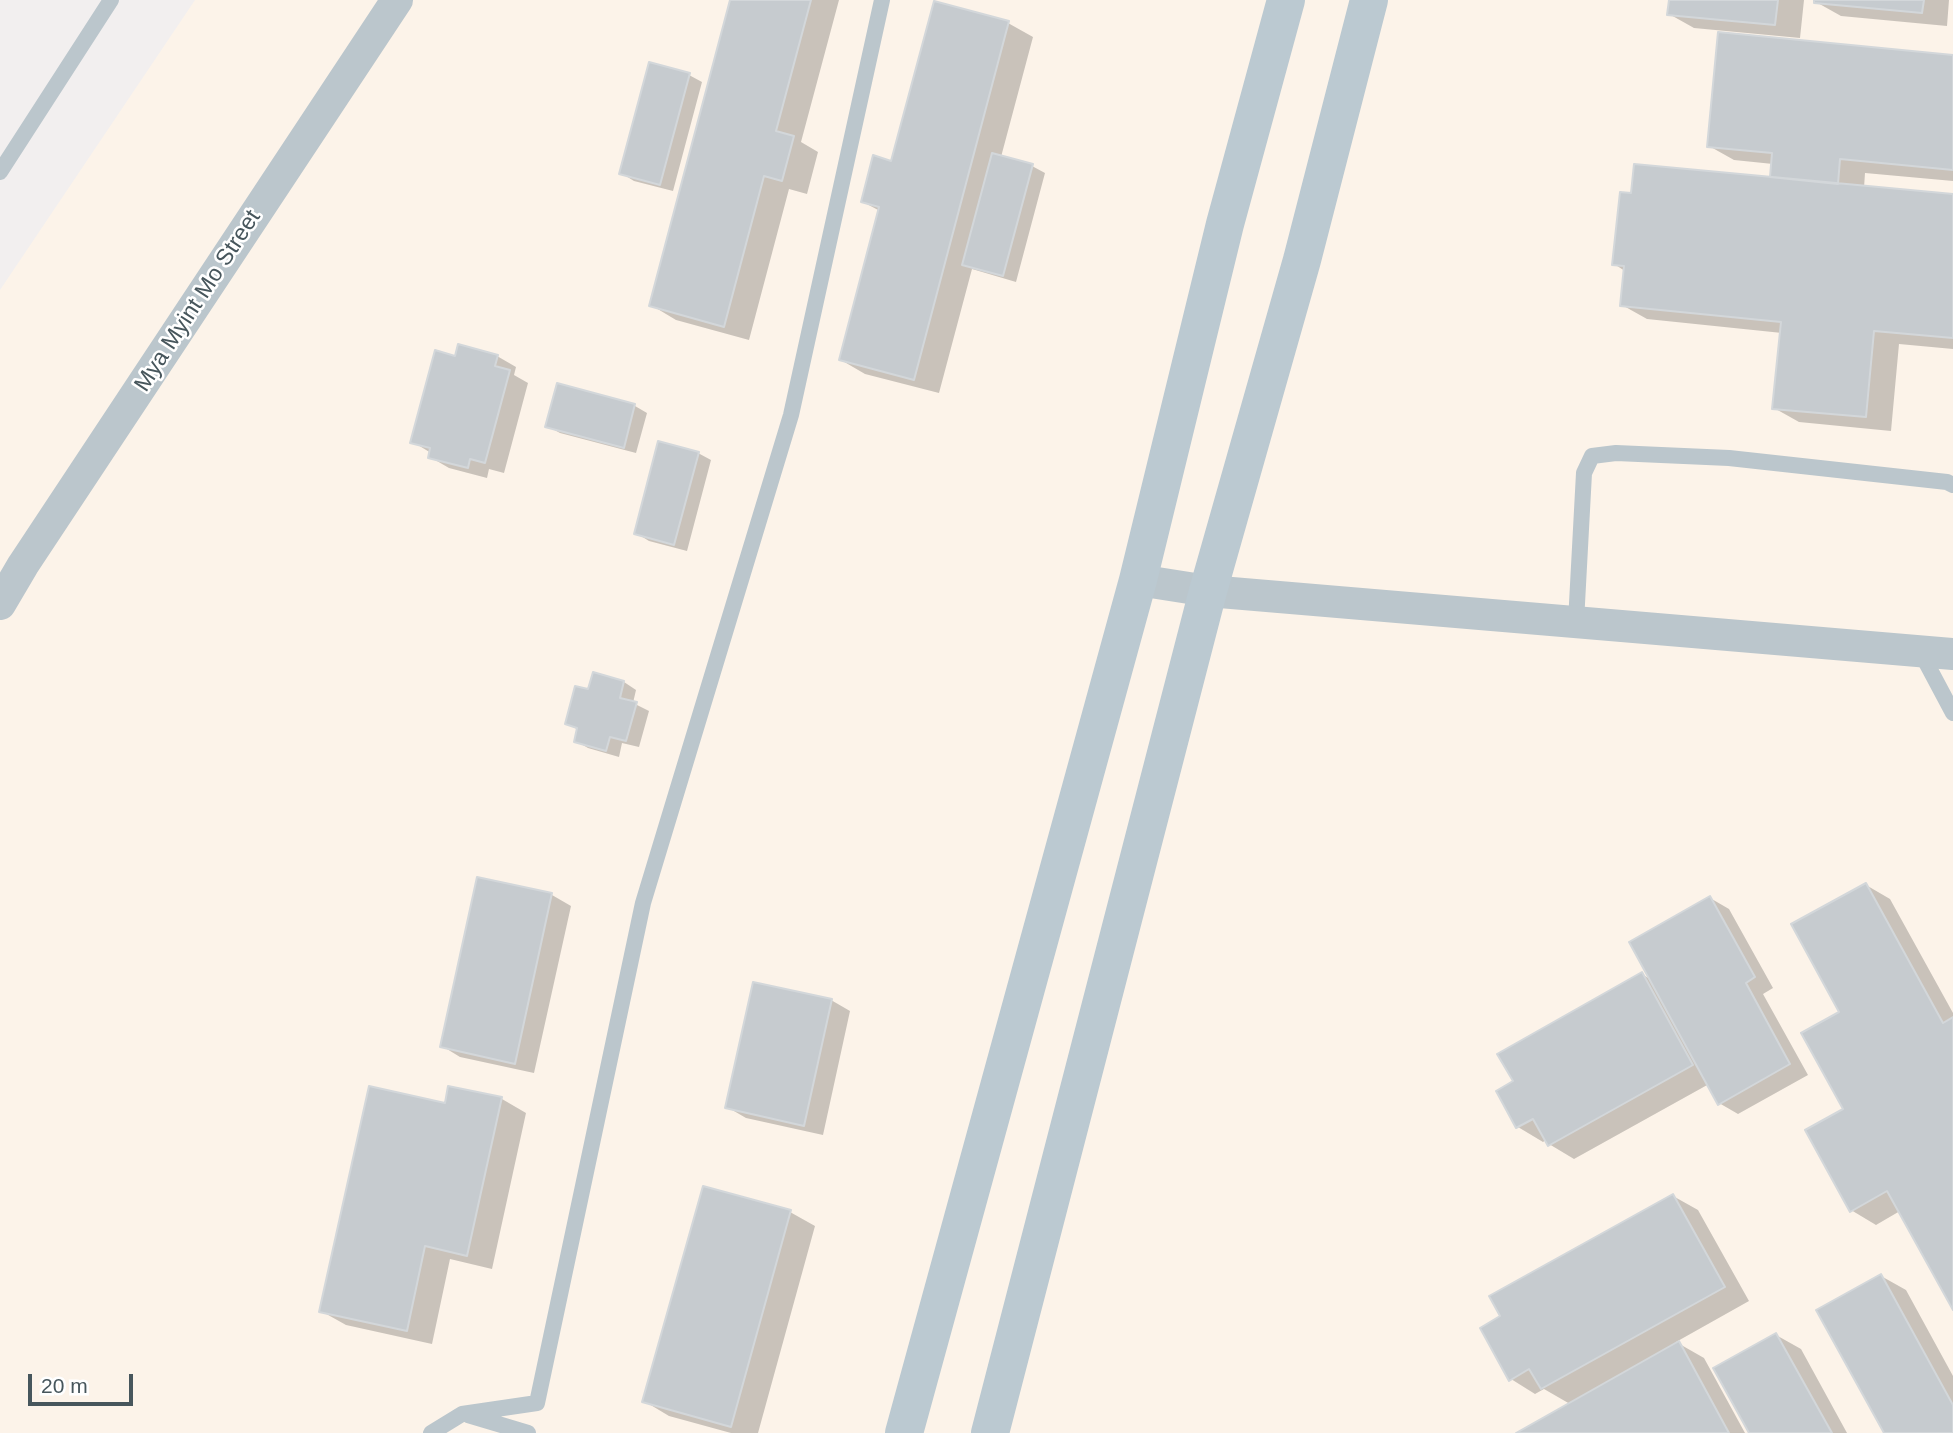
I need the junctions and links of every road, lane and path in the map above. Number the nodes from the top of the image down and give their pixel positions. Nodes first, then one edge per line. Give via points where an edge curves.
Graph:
1 (111, 0) edge
2 (397, 0) edge
3 (882, 0) edge
4 (1286, 0) edge
5 (1369, 0) edge
6 (0, 172) edge
7 (1953, 485) edge
8 (1138, 580) junction
9 (1208, 591) junction
10 (0, 604) edge
11 (1576, 622) junction
12 (1920, 651) junction
13 (1953, 654) edge
14 (1953, 713) edge
15 (462, 1414) junction
16 (430, 1433) edge
17 (528, 1433) edge
18 (904, 1433) edge
19 (990, 1433) edge

1 - 6 lane
2 - 10 street, Mya Myint Mo Street
3 - 15 lane via 791,415 643,903 537,1403
4 - 8 main road
5 - 9 main road via 1302,260
7 - 11 lane via 1729,458 1592,456 1584,473
8 - 9 street
8 - 18 main road
9 - 11 street
9 - 19 main road
11 - 12 street
12 - 13 street
12 - 14 lane
15 - 16 lane
15 - 17 lane

